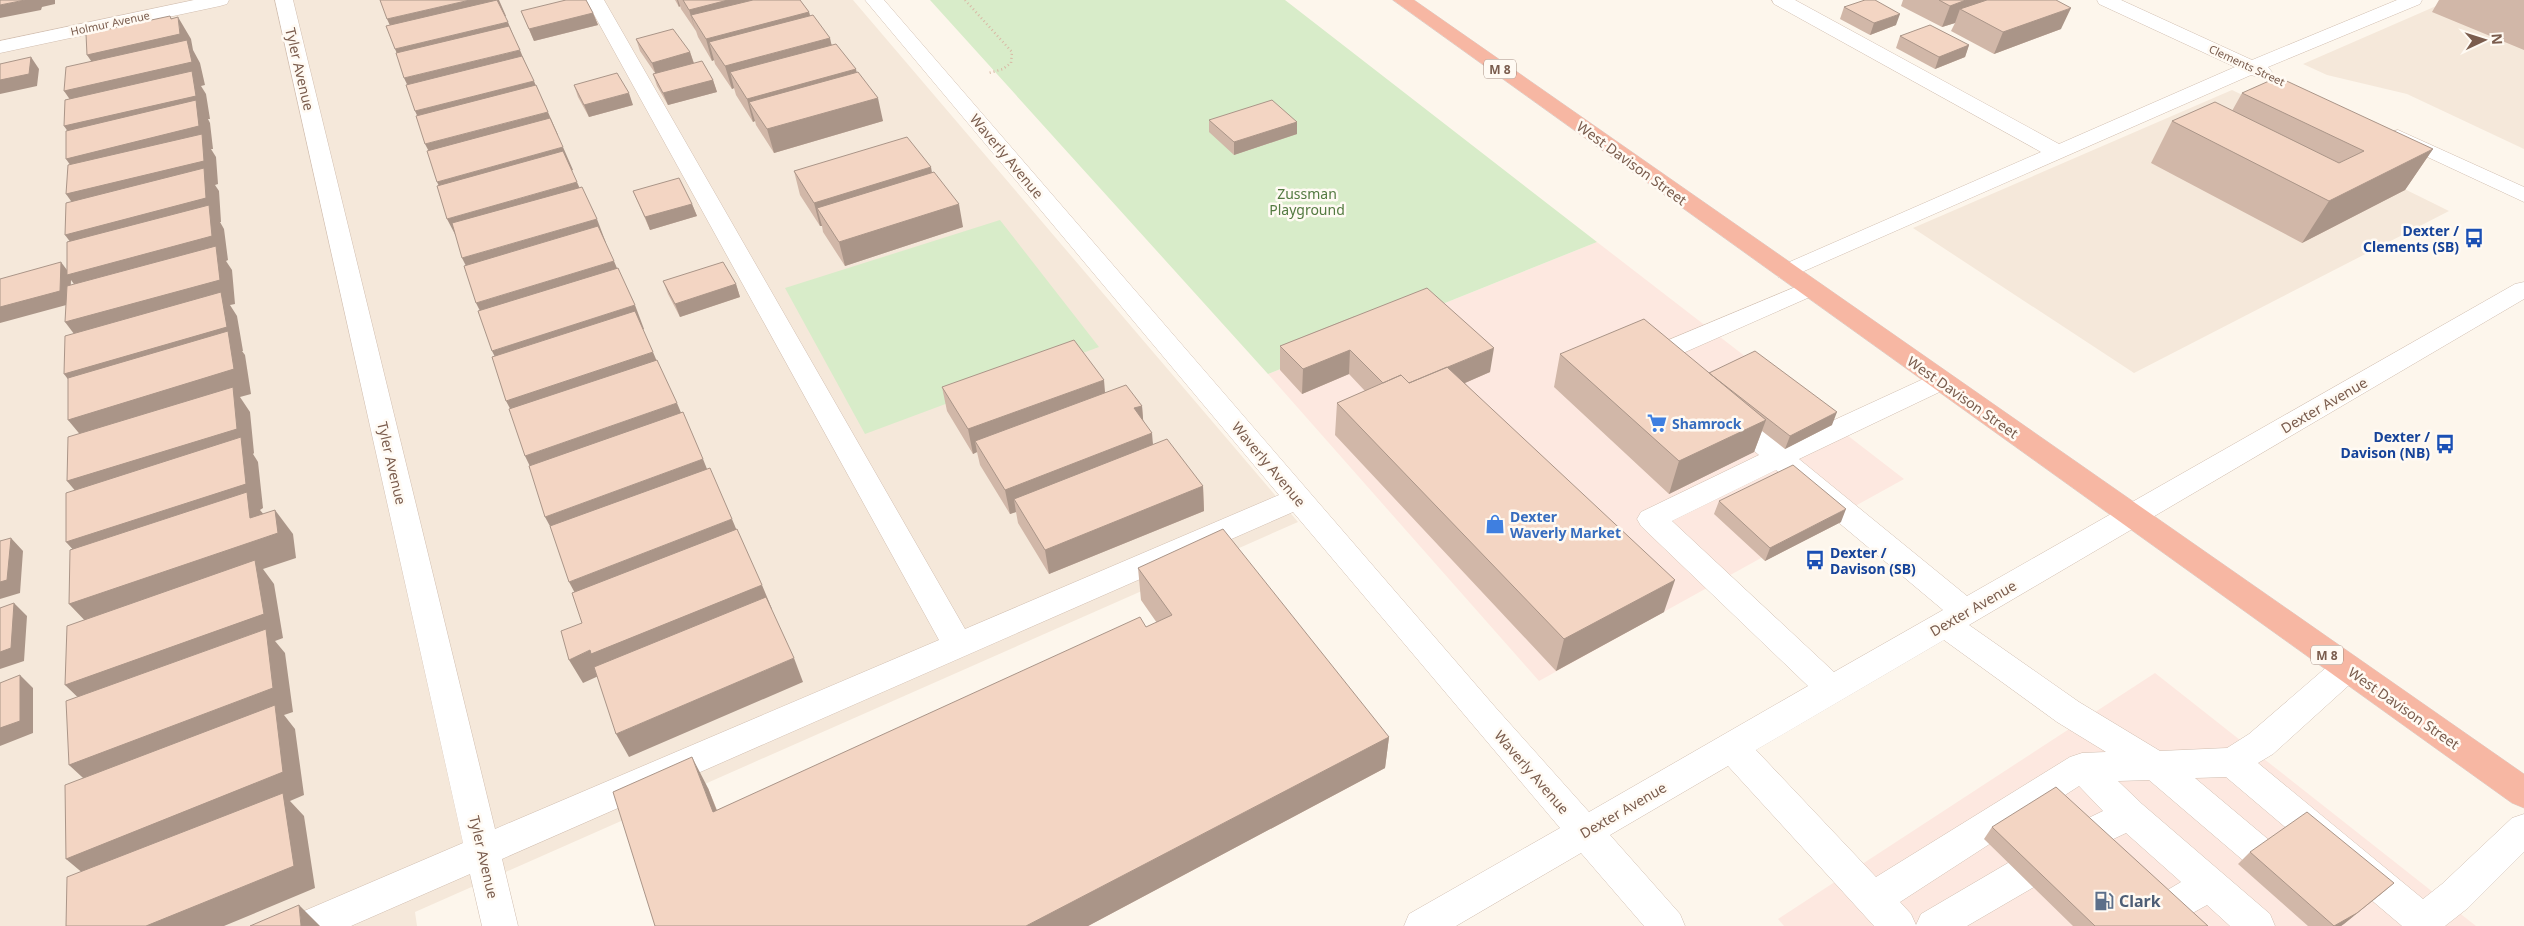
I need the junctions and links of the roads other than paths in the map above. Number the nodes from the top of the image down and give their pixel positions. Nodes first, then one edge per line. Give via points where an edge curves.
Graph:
1 (220, 0) edge
2 (284, 0) edge
3 (595, 0) edge
4 (874, 0) edge
5 (1402, 0) edge
6 (1781, 0) edge
7 (2106, 0) edge
8 (2413, 0) edge
9 (0, 47) edge
10 (2252, 67) junction
11 (2278, 80) edge
12 (2384, 130) edge
13 (2058, 152) junction
14 (2524, 195) edge
15 (1786, 272) junction
16 (1810, 288) junction
17 (2524, 289) edge
18 (1687, 381) edge
19 (1941, 381) junction
20 (1710, 400) edge
21 (1779, 457) junction
22 (1298, 498) junction
23 (2132, 516) junction
24 (1956, 618) junction
25 (958, 645) junction
26 (2347, 668) junction
27 (1832, 689) junction
28 (1732, 747) junction
29 (2232, 762) junction
30 (2156, 766) junction
31 (2082, 767) junction
32 (2524, 793) edge
33 (2130, 815) junction
34 (2524, 828) edge
35 (1585, 832) junction
36 (2086, 836) edge
37 (482, 850) junction
38 (2257, 851) edge
39 (2021, 875) dead end
40 (2209, 884) junction
41 (1873, 899) junction
42 (2167, 910) edge
43 (2419, 923) edge
44 (310, 926) edge
45 (500, 926) edge
46 (1422, 926) edge
47 (1667, 926) edge
48 (1898, 926) edge
49 (1934, 926) edge
50 (2257, 926) edge

1 - 9 street, Holmur Avenue
2 - 37 street, Tyler Avenue
3 - 25 street
4 - 22 street, Waverly Avenue
5 - 15 highway, West Davison Street / M 8
6 - 13 street
7 - 10 street, Clements Street
8 - 10 street
10 - 11 street, Clements Street
10 - 13 street
12 - 14 street
13 - 15 street
15 - 16 highway, West Davison Street / M 8
16 - 18 street via 1656,355
16 - 19 highway, West Davison Street / M 8
17 - 23 street, Dexter Avenue
19 - 21 street
19 - 23 highway, West Davison Street / M 8
20 - 21 street
21 - 24 street
21 - 27 street via 1651,519
22 - 25 street
22 - 35 street, Waverly Avenue
23 - 24 street, Dexter Avenue
23 - 26 highway, West Davison Street / M 8
24 - 27 street, Dexter Avenue
24 - 30 street via 2068,712
25 - 37 street
26 - 29 street via 2260,744
26 - 32 highway, West Davison Street / M 8
27 - 28 street, Dexter Avenue
28 - 35 street, Dexter Avenue
28 - 41 street
29 - 30 street
29 - 43 street
30 - 31 street
30 - 38 street
31 - 33 street
31 - 41 street
33 - 36 street
33 - 40 street
34 - 43 street via 2455,896
35 - 46 street, Dexter Avenue
35 - 47 street, Waverly Avenue
37 - 44 street
37 - 45 street, Tyler Avenue
39 - 49 street
40 - 42 street
40 - 50 street
41 - 48 street

